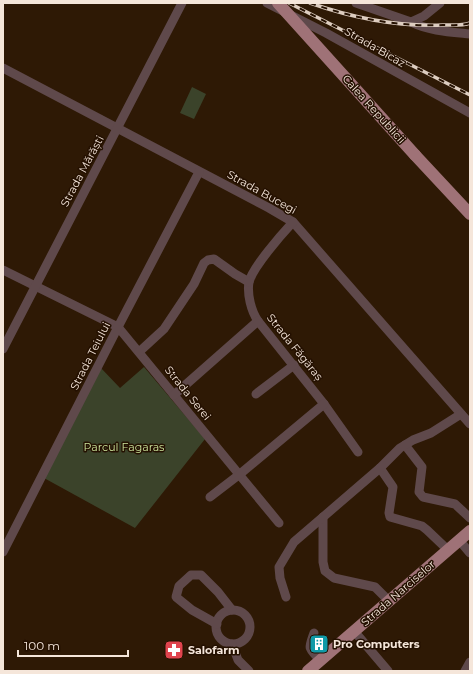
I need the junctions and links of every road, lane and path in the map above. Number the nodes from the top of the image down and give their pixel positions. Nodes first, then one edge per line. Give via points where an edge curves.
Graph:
1 (182, 3) edge
2 (267, 3) edge
3 (278, 3) edge
4 (356, 3) edge
5 (440, 3) edge
6 (411, 22) junction
7 (470, 34) edge
8 (3, 68) edge
9 (470, 114) edge
10 (117, 129) junction
11 (199, 172) junction
12 (470, 214) edge
13 (293, 222) junction
14 (3, 270) edge
15 (250, 282) junction
16 (34, 286) junction
17 (258, 321) junction
18 (118, 327) junction
19 (3, 349) edge
20 (139, 352) junction
21 (294, 365) junction
22 (256, 394) dead end
23 (174, 395) junction
24 (324, 404) junction
25 (461, 414) junction
26 (470, 424) edge
27 (405, 445) junction
28 (358, 452) dead end
29 (380, 468) junction
30 (240, 474) junction
31 (210, 497) dead end
32 (322, 517) junction
33 (470, 518) edge
34 (279, 523) dead end
35 (470, 531) edge
36 (459, 540) junction
37 (448, 550) junction
38 (3, 552) edge
39 (470, 553) edge
40 (286, 597) dead end
41 (389, 601) junction
42 (232, 610) junction
43 (217, 624) junction
44 (354, 631) junction
45 (314, 633) dead end
46 (232, 644) junction
47 (320, 660) junction
48 (470, 662) edge
49 (249, 671) edge
50 (308, 671) edge
51 (388, 671) edge
52 (465, 671) edge

1 - 10 street, Strada Mărăști
2 - 9 street, Strada Bicaz
3 - 12 main road, Calea Republicii, bridge
4 - 6 street
5 - 6 street via 424,16
6 - 7 street via 445,32
8 - 10 street, Strada Bucegi
10 - 11 street, Strada Bucegi
10 - 16 street, Strada Mărăști
11 - 13 street, Strada Bucegi
11 - 18 street, Strada Teiului
13 - 15 street, Strada Făgăraș via 255,270
13 - 25 street, Strada Bucegi
14 - 16 street
15 - 17 street, Strada Făgăraș via 250,301
15 - 20 street via 214,259 208,260 164,329
16 - 18 street
16 - 19 street, Strada Mărăști
17 - 21 street, Strada Făgăraș
17 - 23 street
18 - 20 street, Strada Serei
18 - 38 street, Strada Teiului
20 - 23 street, Strada Serei
21 - 22 street
21 - 24 street, Strada Făgăraș
23 - 30 street, Strada Serei
24 - 28 street, Strada Făgăraș
24 - 30 street
25 - 26 street, Strada Bucegi
25 - 27 street via 431,433
27 - 29 street
27 - 33 street via 422,467 420,492 423,497 455,504
29 - 32 street
29 - 37 street via 393,487 390,517 422,526
30 - 31 street
30 - 34 street
32 - 40 street via 294,542 279,567
32 - 41 street via 323,562 326,571 334,578 375,587
35 - 36 main road, Strada Narciselor
36 - 37 main road, Strada Narciselor
36 - 39 street
37 - 41 main road, Strada Narciselor
41 - 44 main road, Strada Narciselor
42 - 43 street via 222,614
42 - 43 street via 201,575 191,575 179,586 176,596 192,610
42 - 46 street via 243,613 250,627 249,633 242,641
43 - 46 street via 218,635
44 - 47 main road, Strada Narciselor
44 - 51 street
45 - 47 street via 309,646
46 - 49 street via 238,660
47 - 50 main road, Strada Narciselor
48 - 52 street

